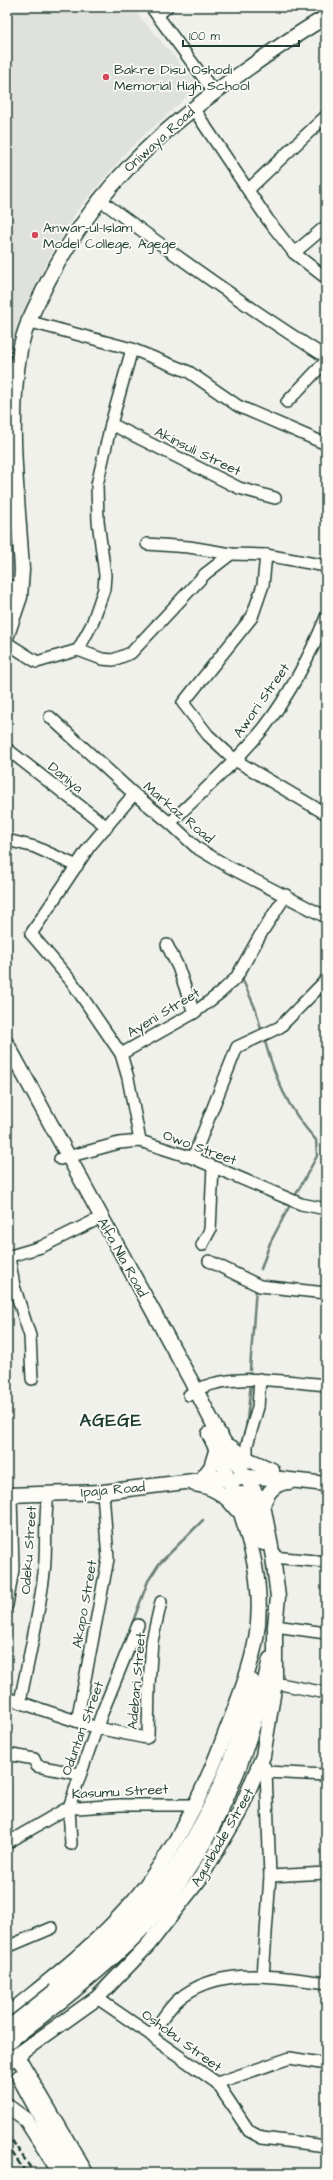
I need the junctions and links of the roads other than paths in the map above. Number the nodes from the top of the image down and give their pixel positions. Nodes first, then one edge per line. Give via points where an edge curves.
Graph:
1 (167, 7) edge
2 (155, 11) edge
3 (326, 17) edge
4 (214, 92) junction
5 (193, 108) junction
6 (326, 116) edge
7 (249, 189) junction
8 (99, 199) junction
9 (326, 226) edge
10 (294, 252) junction
11 (326, 278) edge
12 (27, 321) junction
13 (132, 349) junction
14 (326, 357) edge
15 (326, 361) edge
16 (287, 402) dead end
17 (111, 424) junction
18 (326, 444) edge
19 (275, 498) dead end
20 (147, 544) dead end
21 (231, 554) junction
22 (266, 555) junction
23 (326, 566) edge
24 (7, 585) edge
25 (21, 590) junction
26 (326, 617) edge
27 (7, 635) edge
28 (7, 643) edge
29 (78, 650) junction
30 (50, 717) dead end
31 (7, 750) edge
32 (235, 760) junction
33 (134, 794) junction
34 (326, 814) edge
35 (170, 823) junction
36 (107, 827) junction
37 (7, 840) edge
38 (77, 866) junction
39 (286, 896) junction
40 (326, 917) edge
41 (167, 945) dead end
42 (326, 980) edge
43 (194, 1013) junction
44 (7, 1044) edge
45 (121, 1054) junction
46 (7, 1059) edge
47 (140, 1141) junction
48 (64, 1158) junction
49 (194, 1158) junction
50 (213, 1166) junction
51 (326, 1209) edge
52 (94, 1221) junction
53 (202, 1245) dead end
54 (8, 1257) edge
55 (209, 1260) dead end
56 (326, 1293) edge
57 (32, 1379) dead end
58 (260, 1379) junction
59 (326, 1385) edge
60 (193, 1392) junction
61 (217, 1448) junction
62 (244, 1468) junction
63 (225, 1477) junction
64 (326, 1478) edge
65 (201, 1480) junction
66 (303, 1481) junction
67 (182, 1482) junction
68 (326, 1484) edge
69 (103, 1492) junction
70 (48, 1494) junction
71 (234, 1495) junction
72 (9, 1496) edge
73 (263, 1504) junction
74 (242, 1517) junction
75 (273, 1557) junction
76 (326, 1562) edge
77 (161, 1602) dead end
78 (7, 1605) edge
79 (138, 1625) dead end
80 (275, 1633) junction
81 (326, 1633) edge
82 (256, 1637) junction
83 (276, 1683) junction
84 (326, 1692) edge
85 (7, 1698) edge
86 (20, 1702) junction
87 (77, 1721) junction
88 (97, 1728) junction
89 (7, 1754) edge
90 (263, 1756) junction
91 (266, 1772) junction
92 (79, 1774) junction
93 (326, 1775) edge
94 (196, 1805) junction
95 (69, 1806) junction
96 (7, 1843) edge
97 (70, 1844) dead end
98 (326, 1873) edge
99 (270, 1876) junction
100 (52, 1928) dead end
101 (7, 1947) edge
102 (262, 1976) junction
103 (326, 1983) edge
104 (58, 1996) junction
105 (97, 1998) junction
106 (12, 2010) edge
107 (7, 2029) edge
108 (151, 2035) junction
109 (40, 2038) junction
110 (9, 2053) edge
111 (326, 2064) edge
112 (216, 2084) junction
113 (7, 2106) edge
114 (326, 2146) edge
115 (60, 2173) edge
116 (71, 2173) edge
117 (86, 2173) edge

1 - 2 street
2 - 4 street
3 - 4 main road, Oniwaya Road
4 - 5 main road, Oniwaya Road
5 - 7 street
5 - 8 main road, Oniwaya Road via 137,156
6 - 7 street
7 - 10 street via 268,220
8 - 12 main road, Oniwaya Road via 68,246
8 - 14 street via 210,280
9 - 10 street
10 - 11 street
12 - 13 street
12 - 25 main road, Oniwaya Road via 16,380 14,432
13 - 17 street
13 - 18 street via 189,372 238,406
15 - 16 street
17 - 19 street, Akinsuli Street via 239,488
17 - 29 street via 97,485 104,589 92,624
20 - 21 street
21 - 22 street
21 - 29 street via 205,574 131,653 113,660 102,659
22 - 23 street
22 - 32 street via 263,585 252,617 183,702 208,735
24 - 25 street
25 - 27 main road, Oniwaya Road
26 - 32 street, Awori Street via 310,655 287,693 264,727
28 - 29 street via 37,662
30 - 33 street, Markaz Road
31 - 36 street, Daniya
32 - 34 street
32 - 35 street, Awori Street
33 - 35 street, Markaz Road
33 - 36 street
35 - 39 street, Markaz Road via 212,858
36 - 38 street via 89,847
37 - 38 street via 35,847
38 - 45 street via 32,936 72,982
39 - 40 street, Markaz Road
39 - 43 street, Ayeni Street via 236,978
41 - 43 street via 178,967
42 - 49 street via 280,1026 237,1047
43 - 45 street, Ayeni Street
44 - 48 main road, Alfa Nla Road
45 - 47 street via 130,1084
46 - 48 main road, Alfa Nla Road
47 - 48 street, Owo Street via 119,1143
47 - 49 street, Owo Street
48 - 52 main road, Alfa Nla Road
48 - 60 main road, Alfa Nla Road
49 - 50 street, Owo Street
50 - 51 street, Owo Street via 301,1204
50 - 53 street via 210,1230
52 - 54 street via 40,1247
52 - 60 main road, Alfa Nla Road
54 - 57 street via 30,1336
55 - 56 street via 260,1286
58 - 59 street
58 - 60 street via 239,1380
58 - 62 street via 258,1407 247,1445
60 - 61 main road, Alfa Nla Road
60 - 62 main road, Alfa Nla Road via 216,1430
61 - 63 main road, Alfa Nla Road
61 - 65 main road via 211,1467
62 - 63 main road, Ipaja Road
62 - 64 main road, Ipaja Road
62 - 66 main road, Ipaja Road
62 - 73 main road, Agunbiade Street
63 - 65 main road, Ipaja Road
63 - 71 main road
65 - 67 main road, Ipaja Road
66 - 68 main road, Ipaja Road
66 - 73 main road via 278,1484 266,1496
67 - 69 main road, Ipaja Road
67 - 74 main road via 203,1485 222,1495
69 - 70 main road, Ipaja Road
69 - 87 street, Akapo Street via 108,1559
70 - 72 main road, Ipaja Road
70 - 86 street, Odeku Street via 44,1572
71 - 74 main road
71 - 80 main road via 242,1494 246,1498 264,1548
72 - 78 street via 13,1569
73 - 75 main road, Agunbiade Street
74 - 82 main road via 258,1580
75 - 76 street
75 - 80 main road, Agunbiade Street via 278,1597
77 - 88 street, Adebari Street via 152,1642 148,1736 142,1739
79 - 88 street, Oduntan Street
80 - 81 street
80 - 83 main road, Agunbiade Street
80 - 104 main road via 249,1740 210,1836 181,1881 144,1928 100,1971
82 - 94 main road via 244,1684
82 - 104 main road via 254,1676 241,1728 201,1825 170,1875 134,1920
83 - 84 street
83 - 90 main road, Agunbiade Street
85 - 86 street, Adebari Street
86 - 87 street, Adebari Street
87 - 88 street, Adebari Street
88 - 92 street, Oduntan Street
89 - 92 street via 34,1759 37,1766
90 - 91 street
90 - 105 main road, Agunbiade Street via 239,1813 201,1877 148,1945
91 - 93 street
91 - 99 street
92 - 95 street, Oduntan Street
94 - 95 street, Kasumu Street via 78,1808
94 - 106 main road via 172,1847 136,1898 80,1956
95 - 96 street, Kasumu Street
95 - 97 street, Oduntan Street
98 - 99 street
99 - 102 street
100 - 101 street
102 - 103 street
102 - 108 street via 219,1979 197,1986 178,2000
104 - 107 main road, bridge
104 - 110 main road, bridge
105 - 108 street, Oshobu Street
105 - 109 main road, Agunbiade Street
106 - 109 main road via 18,2024 30,2035
108 - 112 street, Oshobu Street
109 - 110 main road, Agunbiade Street
110 - 116 main road via 15,2069
110 - 117 main road via 22,2064
111 - 112 street via 290,2058
112 - 114 street, Oshobu Street via 249,2131 256,2136
113 - 115 main road via 26,2120

